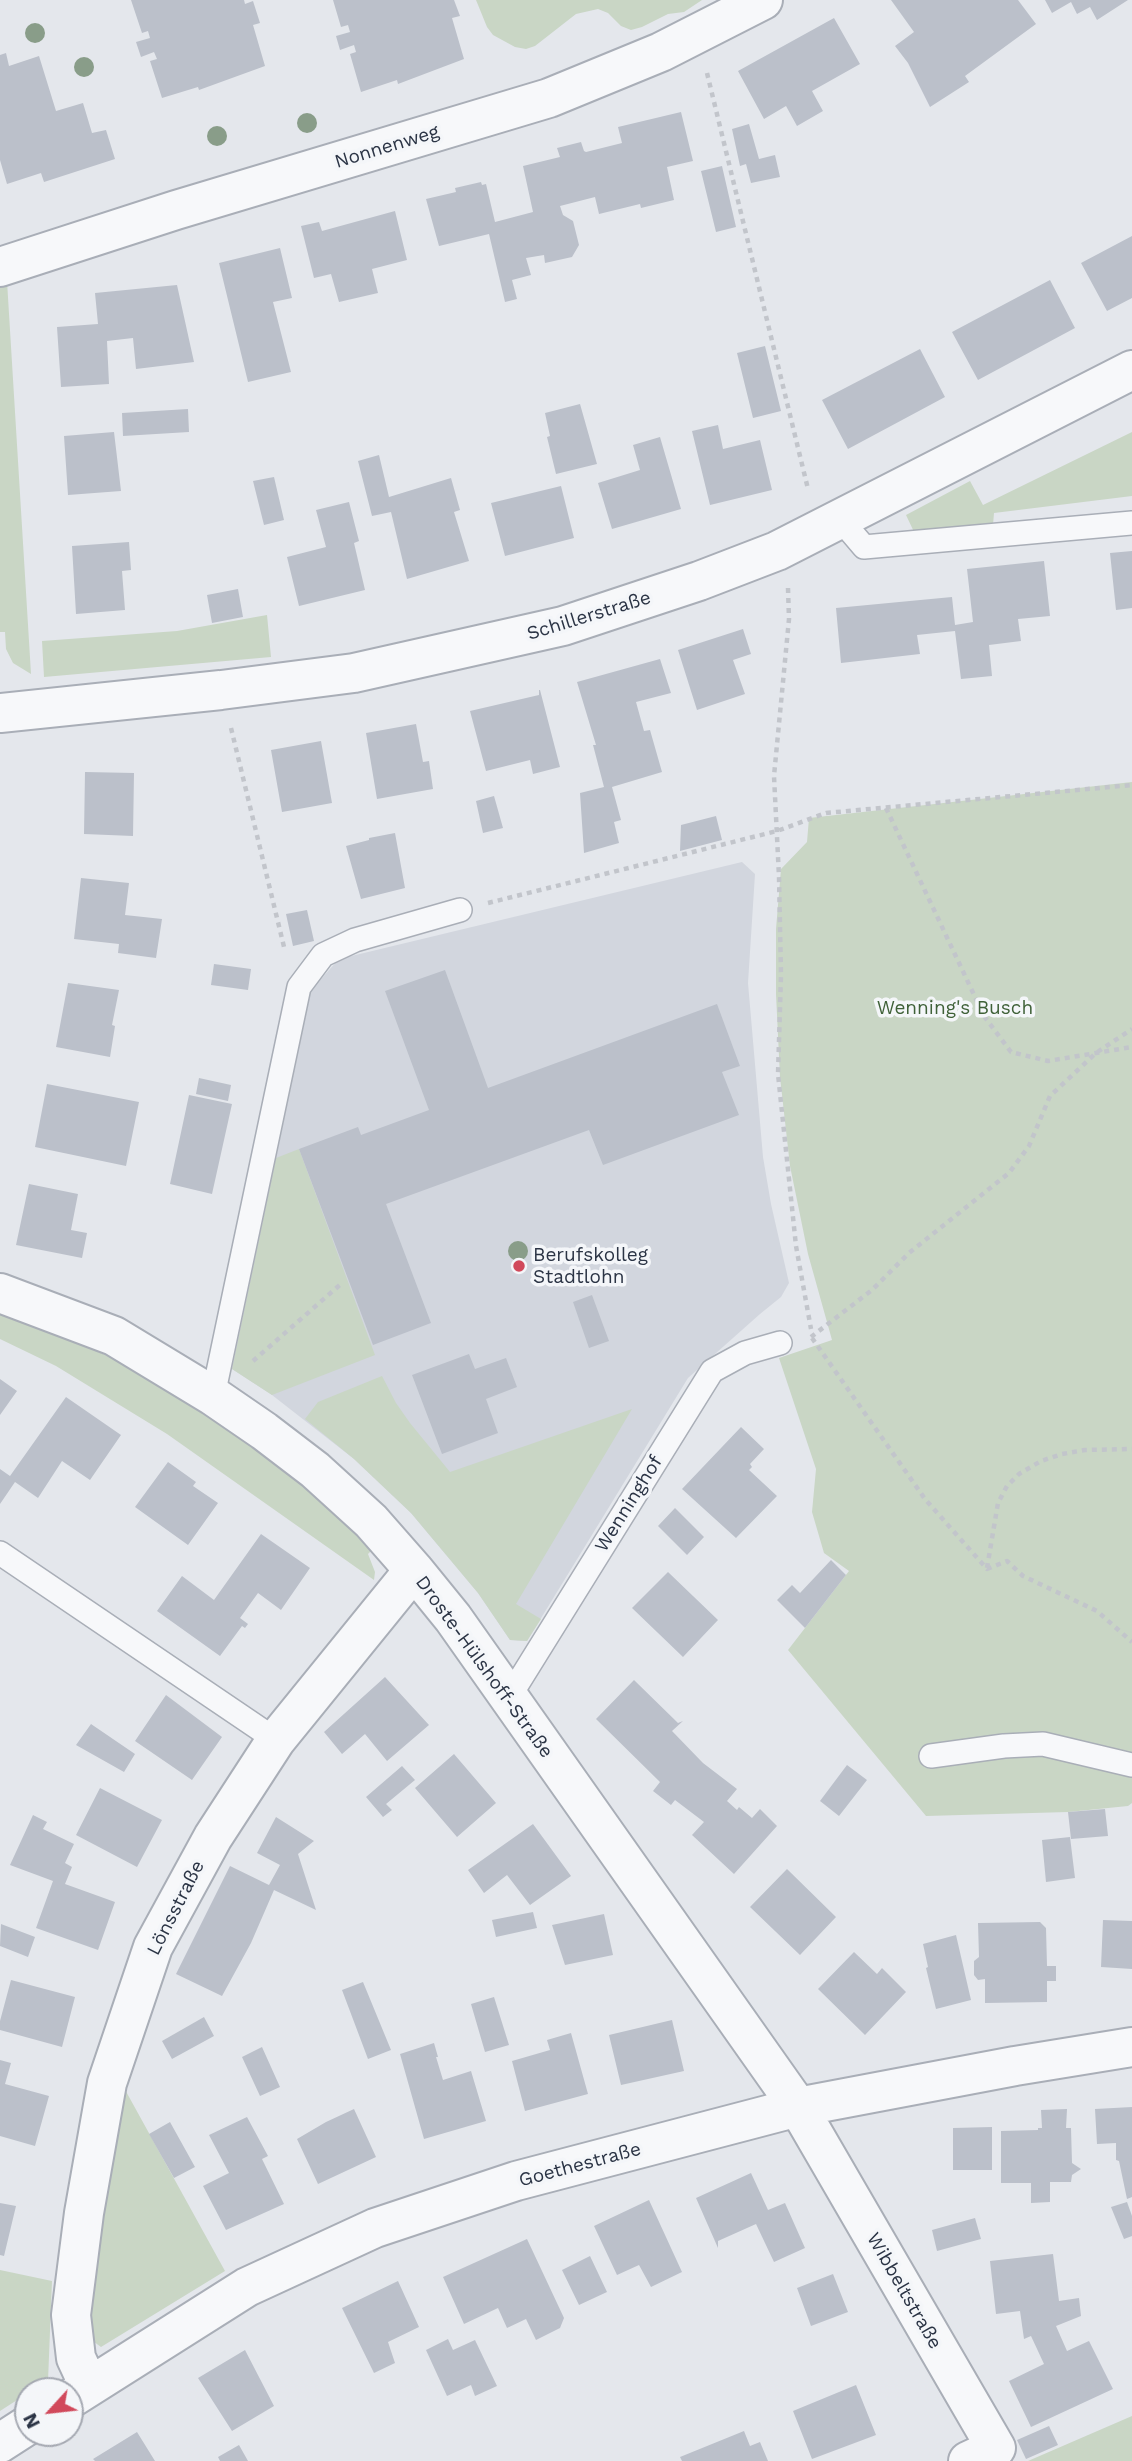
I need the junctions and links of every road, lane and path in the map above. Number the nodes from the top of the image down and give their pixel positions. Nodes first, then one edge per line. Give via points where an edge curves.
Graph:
1 (763, 0) edge
2 (698, 34) junction
3 (0, 267) edge
4 (1132, 370) edge
5 (1132, 523) edge
6 (830, 526) junction
7 (777, 551) junction
8 (221, 690) junction
9 (0, 713) edge
10 (1132, 785) edge
11 (886, 807) junction
12 (777, 831) junction
13 (460, 910) joint
14 (296, 999) junction
15 (1132, 1029) edge
16 (1132, 1047) edge
17 (1096, 1053) junction
18 (342, 1283) dead end
19 (0, 1293) edge
20 (812, 1337) junction
21 (779, 1343) joint
22 (213, 1396) junction
23 (1132, 1449) edge
24 (0, 1553) edge
25 (987, 1569) junction
26 (414, 1570) junction
27 (1132, 1642) edge
28 (508, 1699) junction
29 (276, 1740) junction
30 (931, 1756) dead end
31 (1132, 1765) edge
32 (1132, 2047) edge
33 (798, 2107) junction
34 (78, 2377) edge
35 (84, 2390) edge
36 (968, 2461) edge

1 - 2 street, Nonnenweg
2 - 3 street, Nonnenweg via 549,97
2 - 6 path
4 - 6 street, Schillerstraße
5 - 6 lane via 864,547
6 - 7 street, Schillerstraße
7 - 8 street, Schillerstraße via 563,626 354,673
7 - 12 path via 788,581 789,619 774,776
8 - 9 street, Schillerstraße
8 - 14 path
10 - 11 path
11 - 12 path via 826,813
11 - 17 path via 984,1016 1011,1052 1048,1061
12 - 13 path
12 - 20 path via 778,1074 796,1246
13 - 14 lane via 355,940 323,955
14 - 22 lane
15 - 17 path
16 - 17 path
17 - 20 path via 1050,1096 1029,1146 1009,1173
18 - 22 path
19 - 22 street, Droste-Hülshoff-Straße via 114,1336
20 - 21 path
20 - 25 path via 925,1499
21 - 28 lane, Wenninghof via 745,1353 712,1371
22 - 26 street, Droste-Hülshoff-Straße via 315,1470 371,1521
23 - 25 path via 1062,1454 1018,1474 998,1503
24 - 29 lane
25 - 27 path via 1007,1561 1023,1576 1097,1611
26 - 28 street, Droste-Hülshoff-Straße
26 - 29 street, Lönsstraße
28 - 33 street, Droste-Hülshoff-Straße
29 - 34 street, Lönsstraße via 213,1837 153,1947 107,2083 71,2315
30 - 31 lane via 1043,1744
32 - 33 street, Goethestraße
33 - 35 street, Goethestraße via 516,2181 375,2228 247,2287
33 - 36 street, Wibbeltstraße via 996,2448

